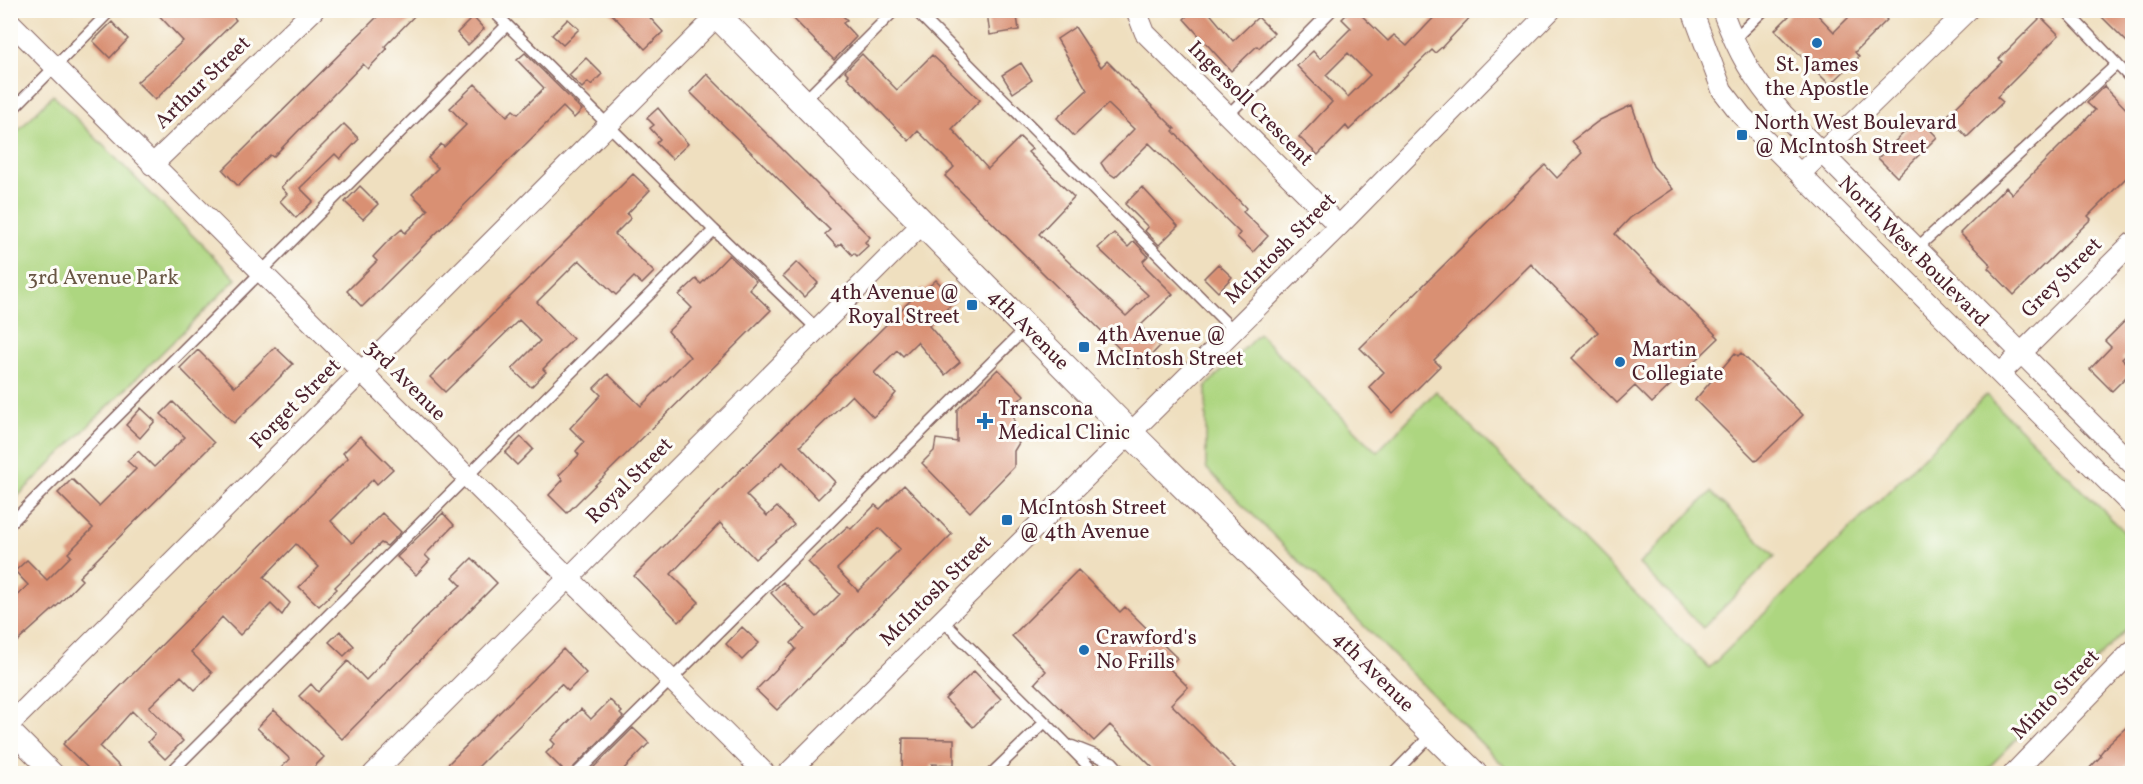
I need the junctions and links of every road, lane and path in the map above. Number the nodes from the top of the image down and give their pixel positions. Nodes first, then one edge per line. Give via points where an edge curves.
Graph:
1 (111, 10) edge
2 (314, 10) edge
3 (492, 10) edge
4 (895, 10) edge
5 (915, 10) edge
6 (1136, 10) edge
7 (1332, 10) edge
8 (1551, 10) edge
9 (1692, 10) edge
10 (1722, 10) edge
11 (1764, 10) edge
12 (1968, 10) edge
13 (2065, 10) edge
14 (714, 13) edge
15 (10, 22) edge
16 (507, 25) junction
17 (1733, 40) junction
18 (2117, 64) junction
19 (55, 67) junction
20 (2133, 80) edge
21 (802, 102) junction
22 (10, 112) edge
23 (1228, 115) junction
24 (606, 126) junction
25 (1822, 153) junction
26 (152, 165) junction
27 (1800, 174) junction
28 (923, 223) junction
29 (1339, 226) junction
30 (714, 230) junction
31 (2133, 243) edge
32 (1917, 248) junction
33 (262, 272) junction
34 (816, 328) junction
35 (1026, 328) junction
36 (1233, 330) junction
37 (2022, 353) junction
38 (361, 372) junction
39 (2000, 374) junction
40 (1129, 432) junction
41 (2130, 456) edge
42 (467, 475) junction
43 (2133, 506) edge
44 (10, 524) edge
45 (568, 577) junction
46 (942, 620) junction
47 (2133, 651) edge
48 (672, 678) junction
49 (14, 713) edge
50 (1045, 722) junction
51 (10, 730) edge
52 (1434, 733) junction
53 (1066, 743) junction
54 (54, 774) edge
55 (168, 774) edge
56 (373, 774) edge
57 (576, 774) edge
58 (766, 774) edge
59 (788, 774) edge
60 (991, 774) edge
61 (1096, 774) edge
62 (1123, 774) edge
63 (1393, 774) edge
64 (1474, 774) edge
65 (2013, 774) edge

1 - 19 lane
2 - 26 street, Arthur Street
3 - 16 lane
4 - 21 lane
5 - 36 lane
6 - 23 street, Ingersoll Crescent via 1145,33
7 - 23 lane
8 - 29 street, McIntosh Street
9 - 27 street, North West Boulevard via 1722,90 1742,116
10 - 17 street, North West Boulevard
11 - 17 lane
12 - 25 street
13 - 18 lane
14 - 21 street, 4th Avenue
14 - 24 street, Forget Street
15 - 19 street, 3rd Avenue
16 - 24 lane
16 - 33 lane
17 - 25 street, North West Boulevard via 1753,79
18 - 20 lane
18 - 32 lane
19 - 22 lane
19 - 26 street, 3rd Avenue
21 - 28 street, 4th Avenue
23 - 29 street, Ingersoll Crescent
24 - 30 lane
24 - 38 street, Forget Street
25 - 27 street
25 - 32 street, North West Boulevard
26 - 33 street, 3rd Avenue
27 - 39 street, North West Boulevard
28 - 34 street, Royal Street
28 - 35 street, 4th Avenue
29 - 36 street, McIntosh Street
30 - 34 lane
30 - 42 lane
31 - 37 street, Grey Street
32 - 37 street, North West Boulevard
33 - 38 street, 3rd Avenue
33 - 44 lane
34 - 45 street, Royal Street
35 - 40 street, 4th Avenue
35 - 48 lane
36 - 40 street, McIntosh Street
37 - 39 street, Grey Street
37 - 41 street, North West Boulevard
38 - 42 street, 3rd Avenue
38 - 49 street, Forget Street
39 - 43 street, North West Boulevard
40 - 46 street, McIntosh Street
40 - 52 street, 4th Avenue
42 - 45 street, 3rd Avenue
42 - 55 lane
45 - 48 street, 3rd Avenue
45 - 56 street, Royal Street
46 - 50 lane
46 - 59 street, McIntosh Street
47 - 65 street, Minto Street
48 - 57 lane
48 - 58 street, 3rd Avenue
50 - 53 lane
50 - 60 lane
51 - 54 street
52 - 63 lane
52 - 64 street, 4th Avenue
53 - 61 lane
53 - 62 lane via 1112,762

